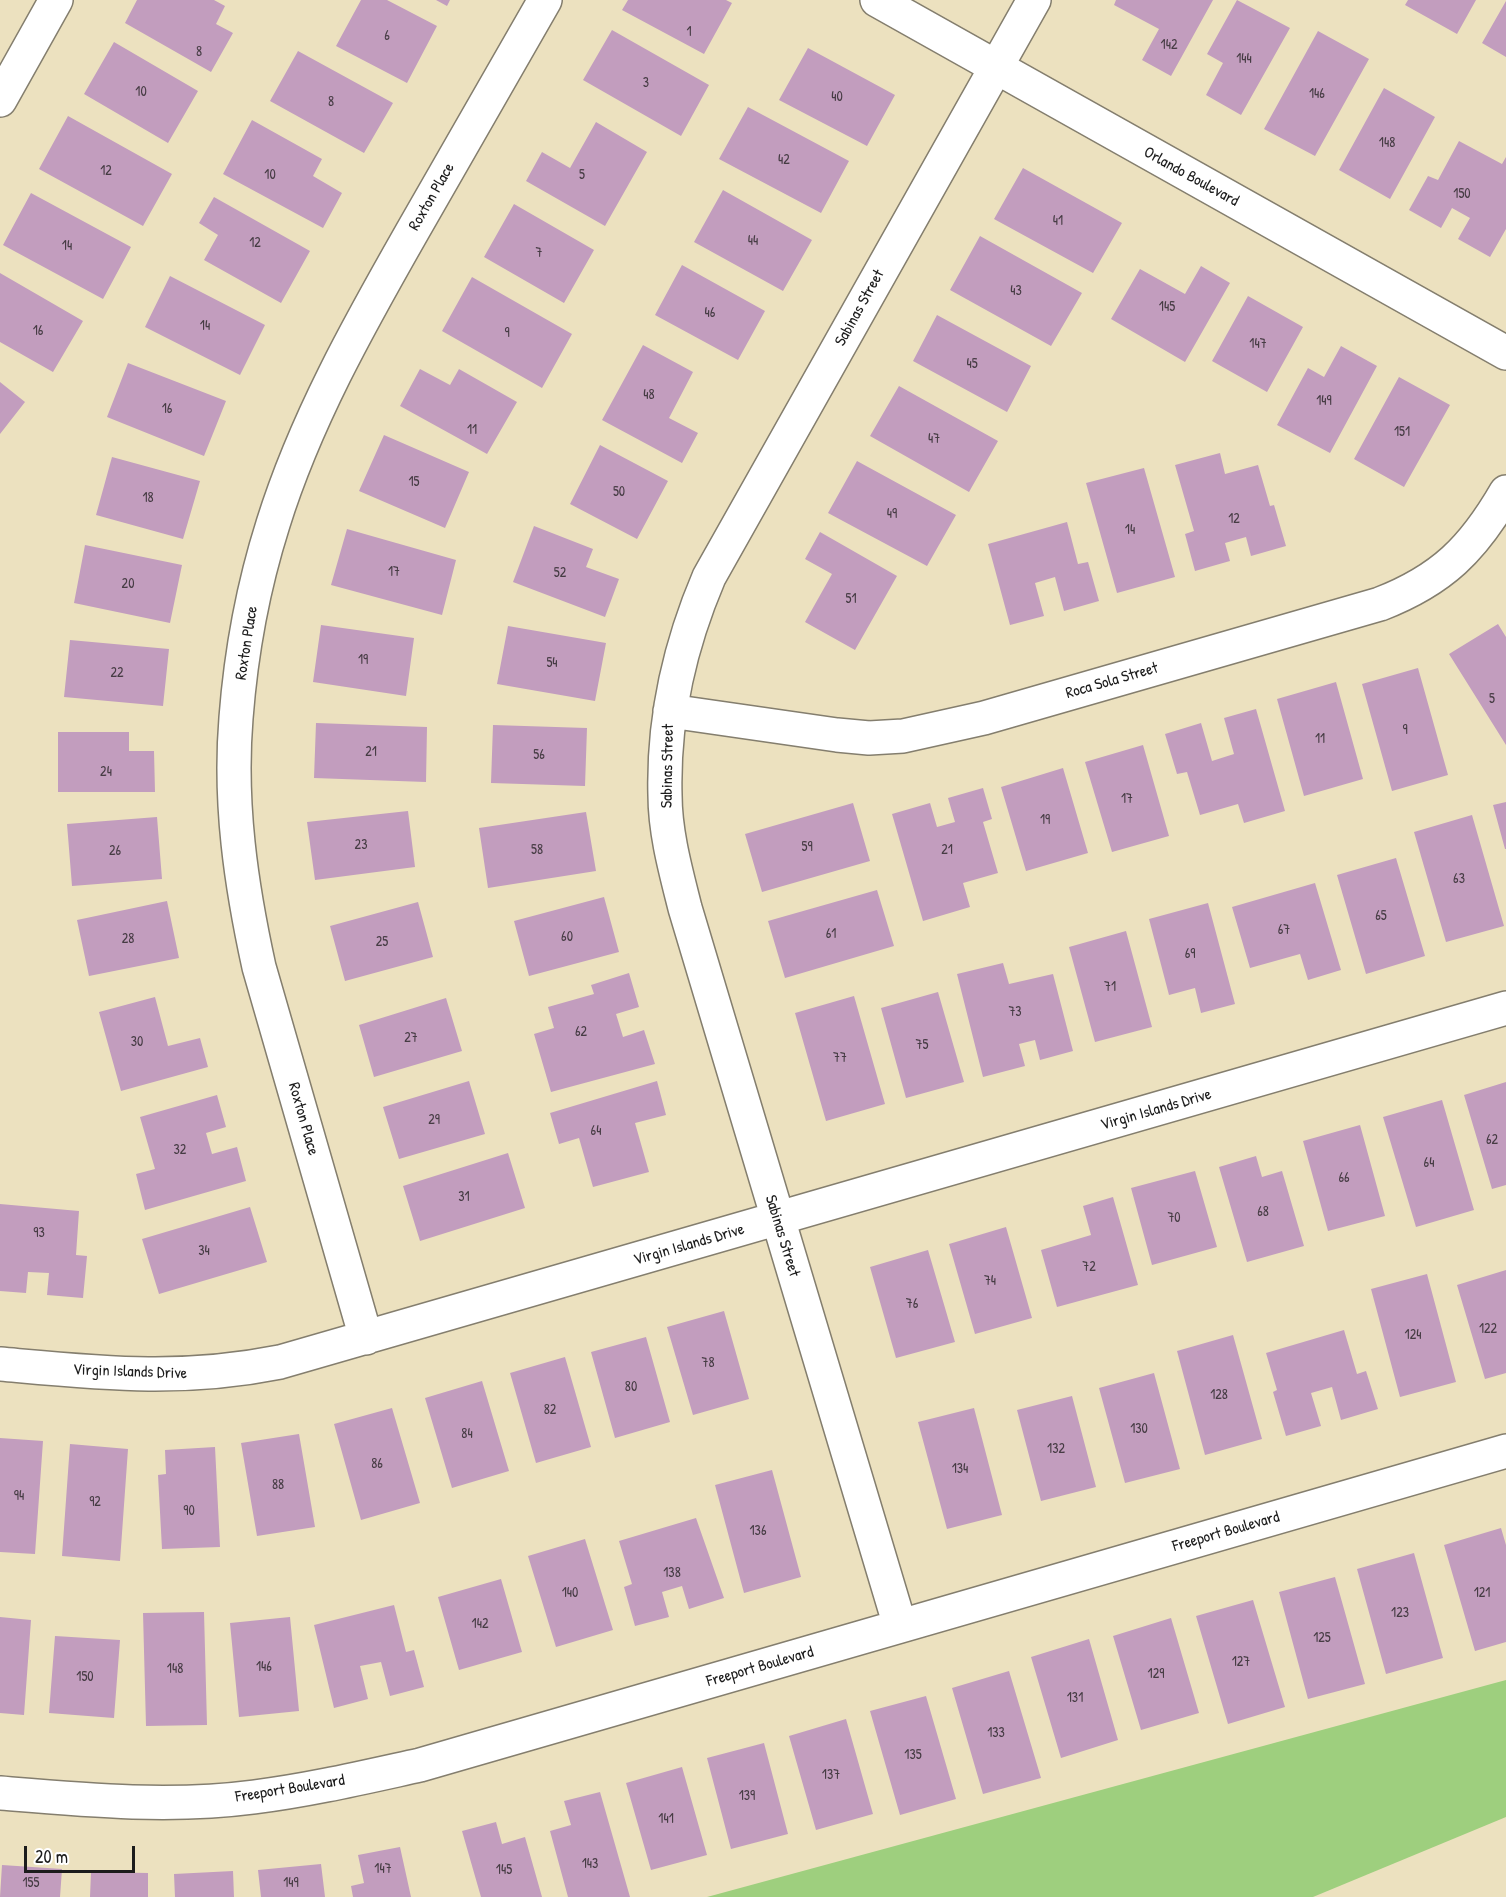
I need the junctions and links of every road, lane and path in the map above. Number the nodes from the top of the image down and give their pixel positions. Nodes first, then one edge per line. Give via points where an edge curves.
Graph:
1 (56, 0) edge
2 (545, 0) edge
3 (877, 0) edge
4 (1034, 0) edge
5 (996, 68) junction
6 (0, 100) edge
7 (1506, 353) edge
8 (1506, 492) edge
9 (670, 711) junction
10 (1506, 1008) edge
11 (777, 1220) junction
12 (366, 1338) junction
13 (0, 1364) edge
14 (1506, 1451) edge
15 (900, 1626) junction
16 (0, 1793) edge

1 - 6 street
2 - 12 street, Roxton Place via 350,342 309,431 273,522 251,610 242,667 234,769 239,865 249,921
3 - 5 street, Orlando Boulevard
4 - 5 street, Sabinas Street
5 - 7 street, Orlando Boulevard
5 - 9 street, Sabinas Street via 709,577 682,647
8 - 9 street, Roca Sola Street via 1481,534 1458,559 1409,592 1380,604 984,718 903,736 869,738
9 - 11 street, Sabinas Street via 664,797 677,874
10 - 11 street, Virgin Islands Drive
11 - 12 street, Virgin Islands Drive
11 - 15 street, Sabinas Street
12 - 13 street, Virgin Islands Drive via 280,1362 212,1373 149,1376
14 - 15 street, Freeport Boulevard
15 - 16 street, Freeport Boulevard via 420,1766 305,1789 253,1797 165,1802

